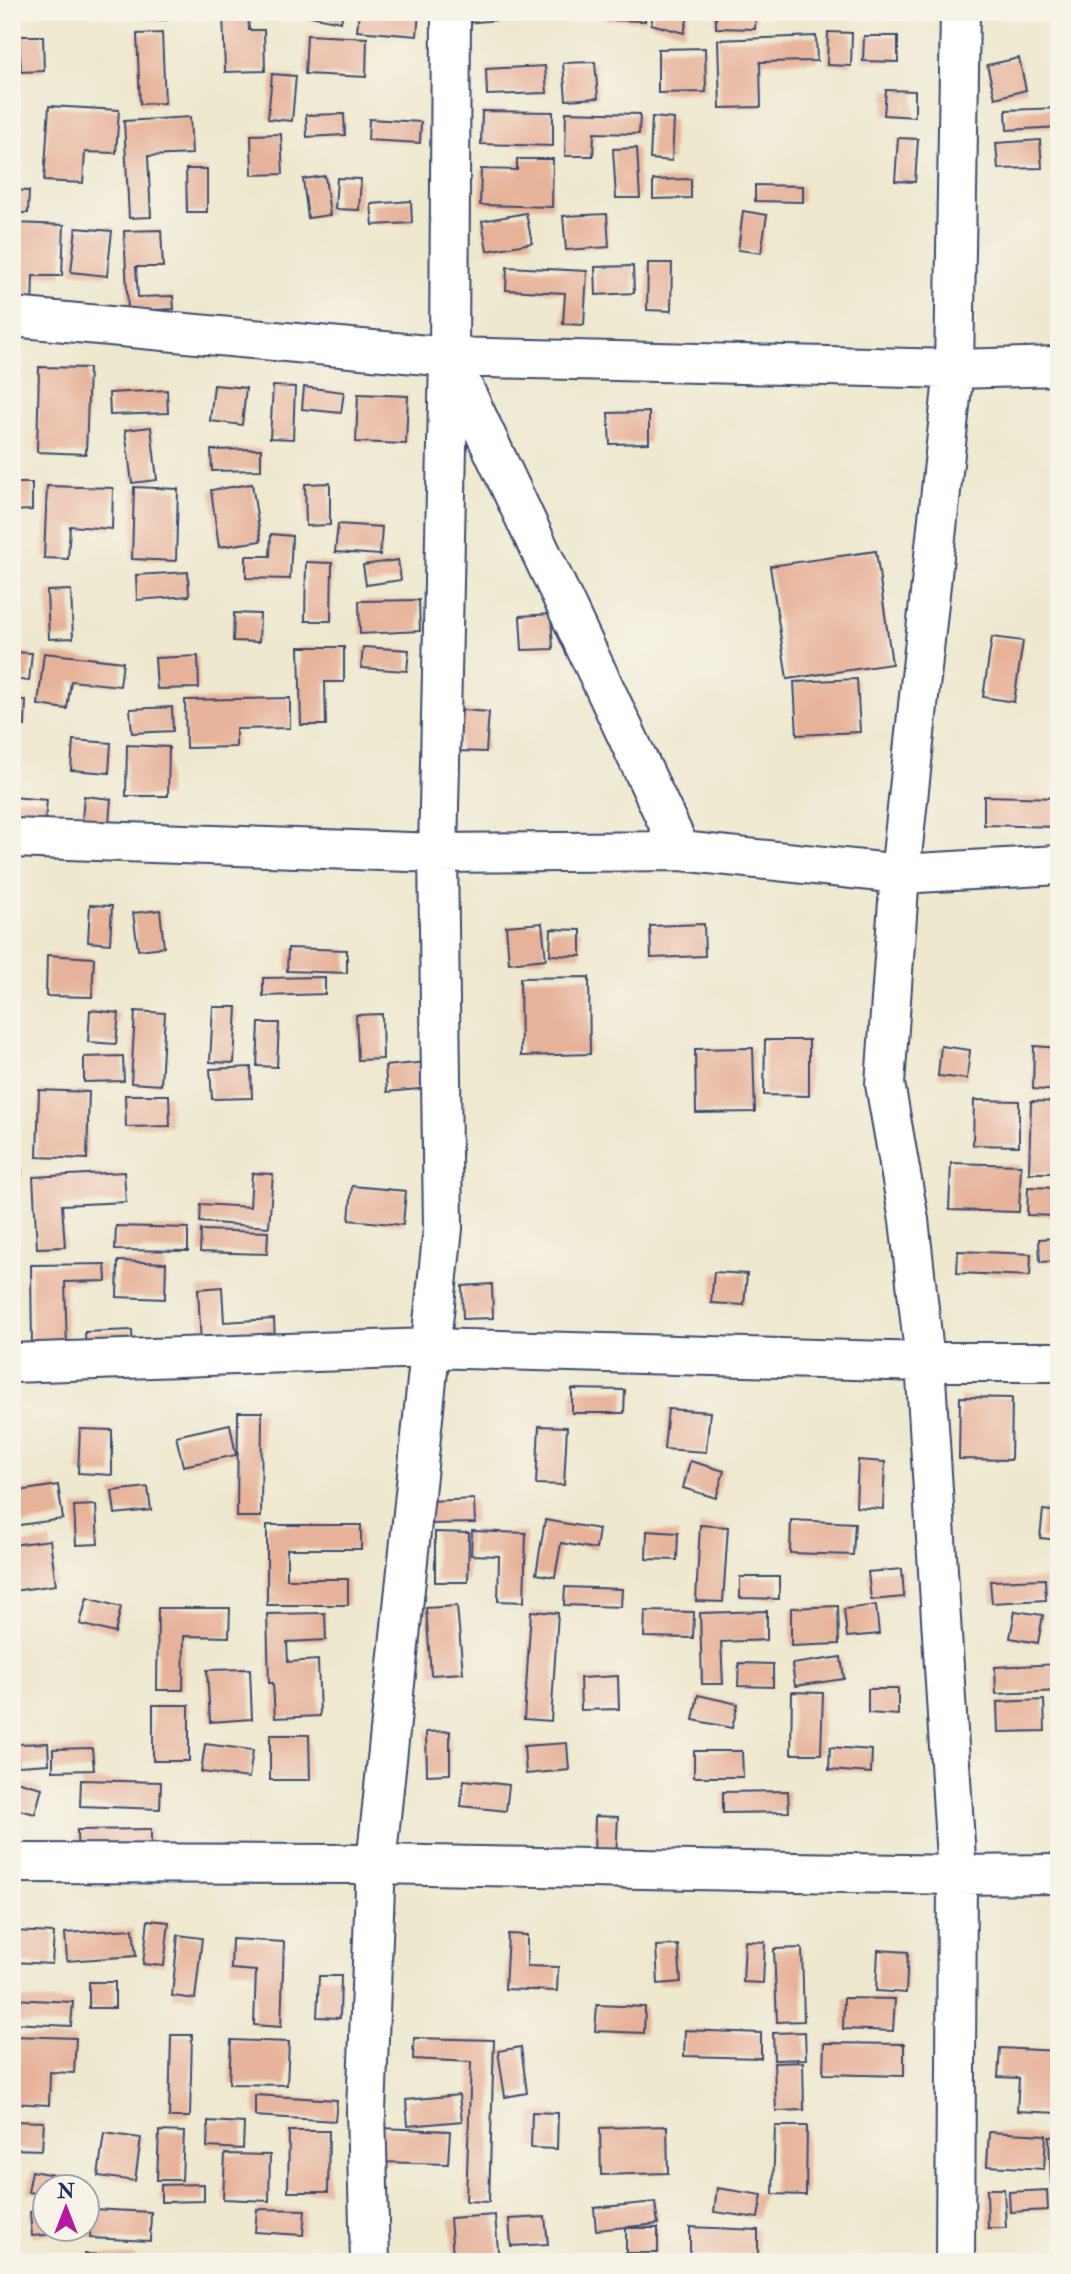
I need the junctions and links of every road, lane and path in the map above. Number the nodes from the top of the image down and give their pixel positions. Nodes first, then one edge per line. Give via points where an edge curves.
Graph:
1 (451, 12) edge
2 (960, 12) edge
3 (12, 317) edge
4 (449, 357) junction
5 (1059, 366) edge
6 (954, 369) junction
7 (12, 838) edge
8 (681, 851) junction
9 (439, 853) junction
10 (1059, 865) edge
11 (900, 874) junction
12 (429, 1348) junction
13 (925, 1362) junction
14 (1059, 1362) edge
15 (12, 1363) edge
16 (12, 1863) edge
17 (376, 1864) junction
18 (1059, 1874) edge
19 (957, 1875) junction
20 (370, 2262) edge
21 (955, 2262) edge

1 - 4 street
2 - 6 street
3 - 4 street
4 - 6 street
4 - 8 street
4 - 9 street
5 - 6 street
6 - 11 street
7 - 9 street
8 - 9 street
8 - 11 street
9 - 12 street via 443,1228
10 - 11 street
11 - 13 street via 885,1084 909,1220
12 - 13 street
12 - 15 street
12 - 17 street
13 - 14 street
13 - 19 street
16 - 17 street
17 - 19 street
17 - 20 street via 366,2111
18 - 19 street
19 - 21 street

